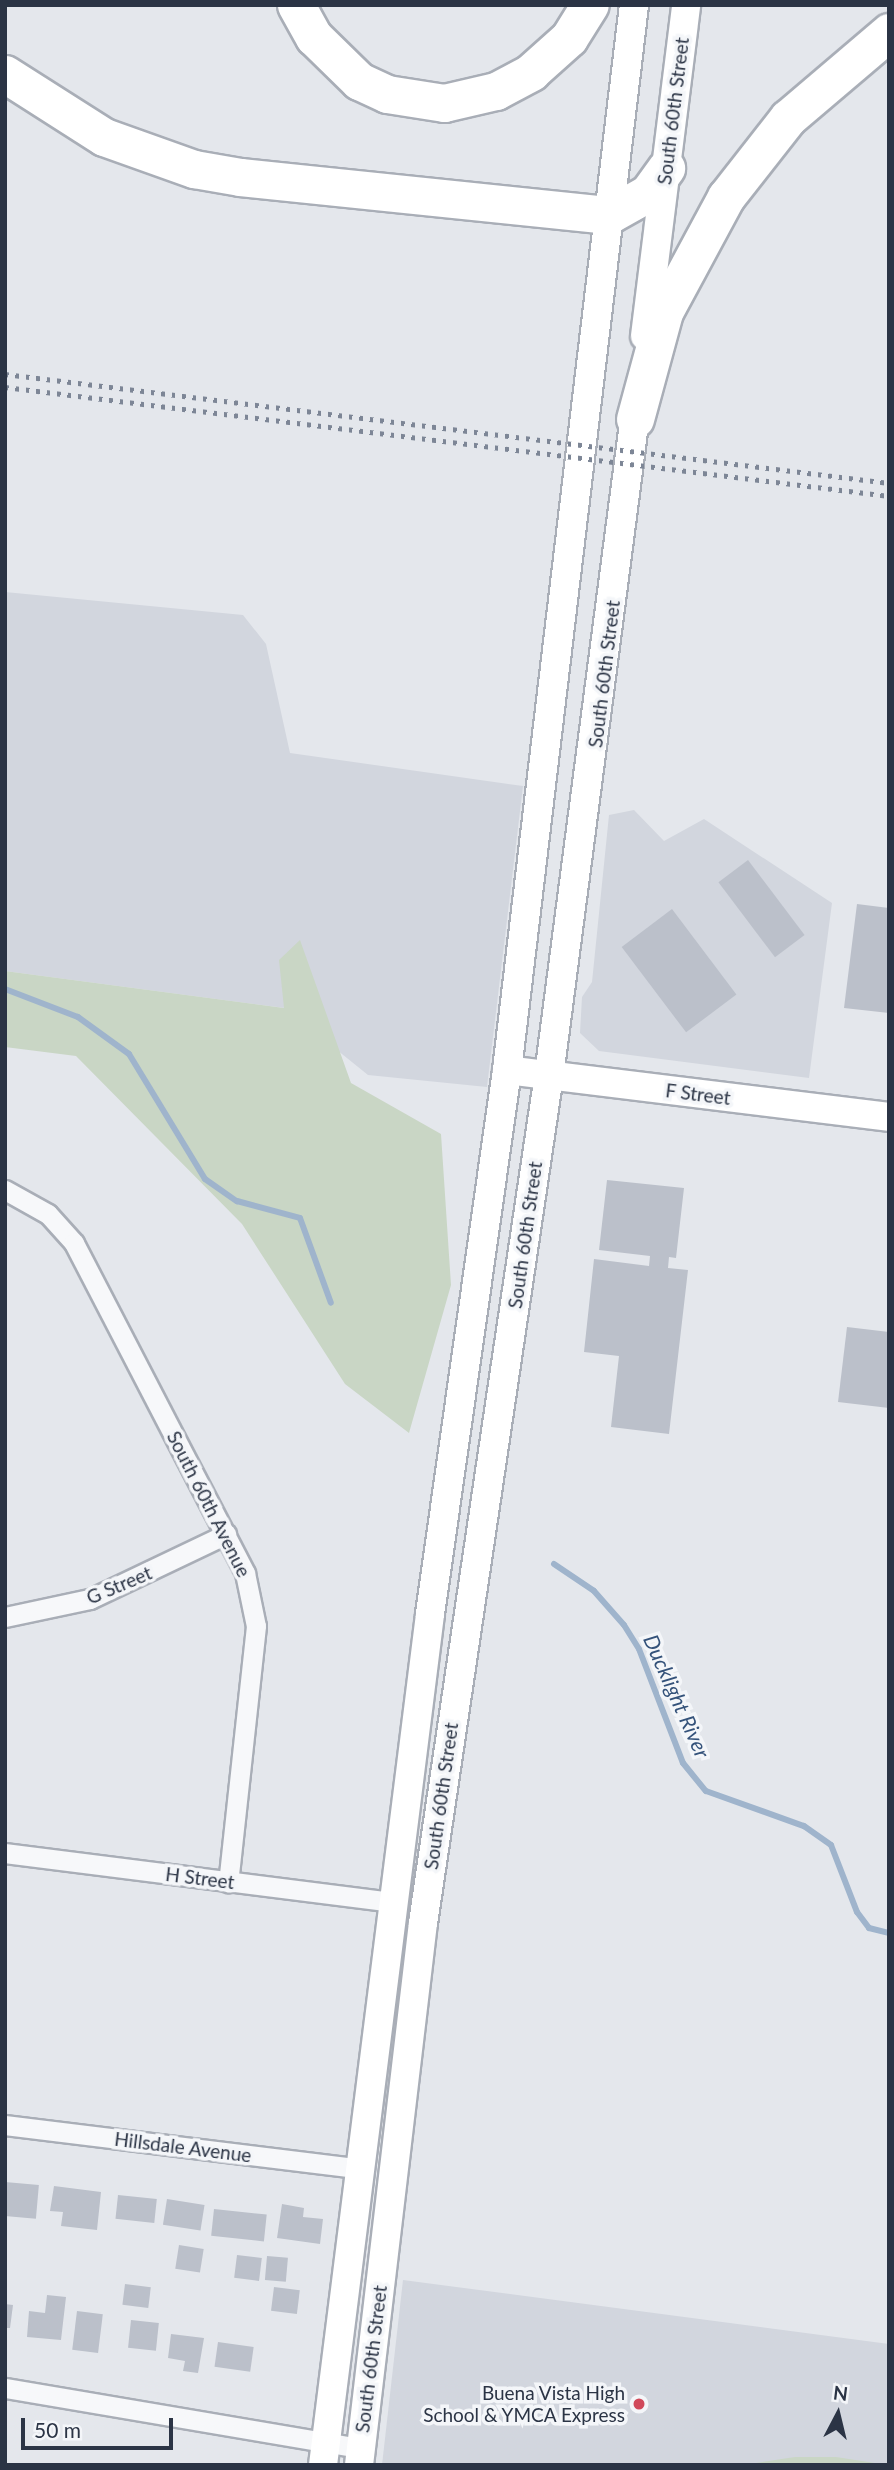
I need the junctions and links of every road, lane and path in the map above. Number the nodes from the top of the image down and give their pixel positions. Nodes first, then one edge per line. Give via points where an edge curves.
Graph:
1 (296, 5) edge
2 (590, 5) edge
3 (634, 5) edge
4 (685, 5) edge
5 (889, 32) edge
6 (5, 74) edge
7 (666, 167) junction
8 (609, 215) junction
9 (635, 419) junction
10 (508, 1070) junction
11 (549, 1075) junction
12 (889, 1117) edge
13 (5, 1190) edge
14 (226, 1534) junction
15 (5, 1618) edge
16 (5, 1853) edge
17 (228, 1882) junction
18 (394, 1902) junction
19 (5, 2125) edge
20 (361, 2169) junction
21 (5, 2388) edge
22 (324, 2453) edge
23 (360, 2456) edge

1 - 2 highway via 314,37 359,81 387,94 444,103 496,91 531,72 569,38
3 - 8 main road, South 60th Street
4 - 7 main road, South 60th Street
5 - 9 highway via 788,118 726,197 664,312
6 - 8 highway via 104,137 194,169
7 - 8 highway via 648,193
7 - 9 main road, South 60th Street
8 - 10 main road, South 60th Street
9 - 11 main road, South 60th Street
10 - 11 main road, F Street
10 - 18 main road, South 60th Street
11 - 12 main road, F Street
11 - 23 main road, South 60th Street via 423,1923
13 - 14 street, South 60th Avenue via 36,1205 79,1252
14 - 15 street, G Street via 90,1599
14 - 17 street, South 60th Avenue via 245,1573 256,1626
16 - 17 street, H Street
17 - 18 street, H Street
18 - 20 main road, South 60th Street
19 - 20 street, Hillsdale Avenue
20 - 22 main road, South 60th Street
21 - 22 street
22 - 23 street

